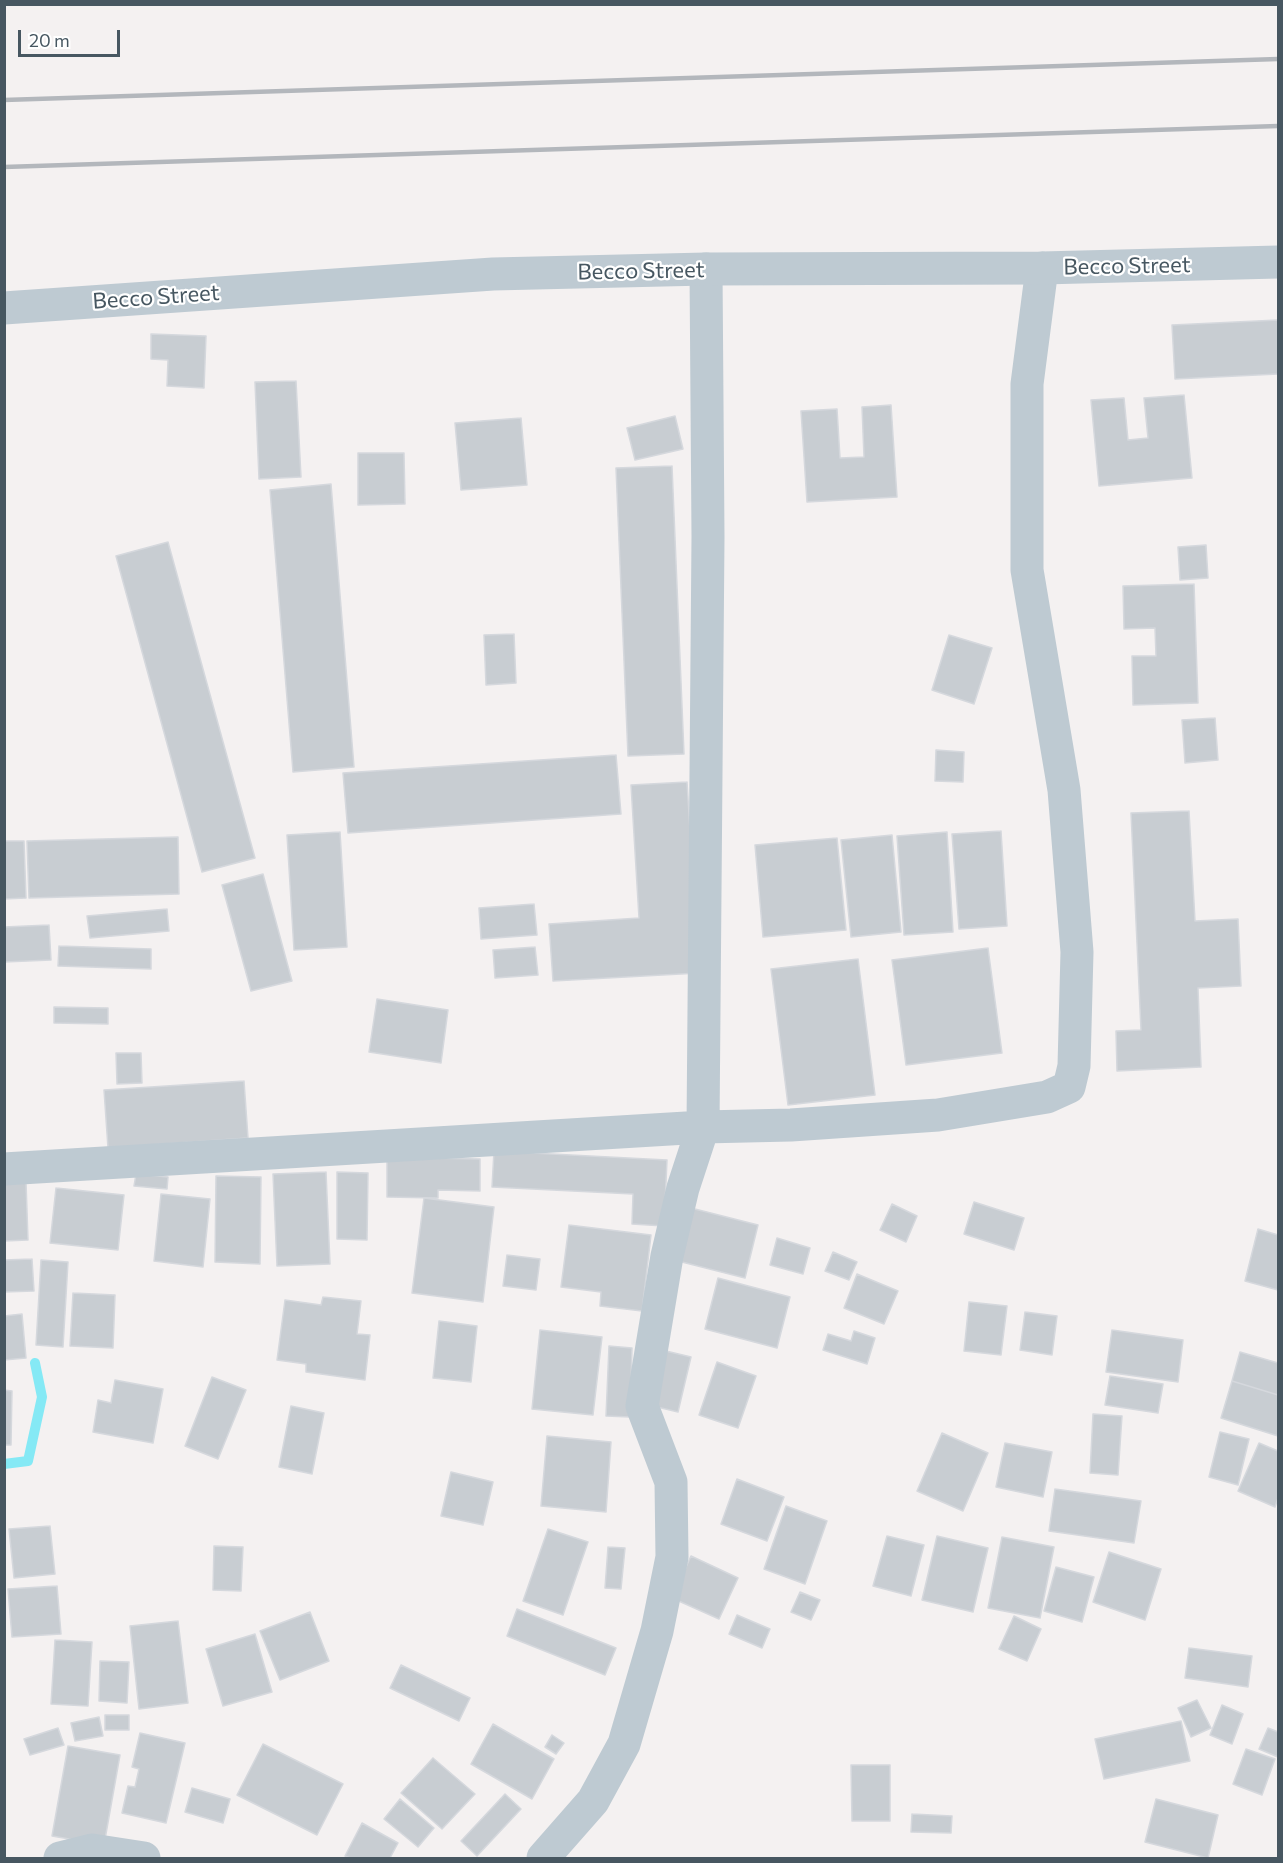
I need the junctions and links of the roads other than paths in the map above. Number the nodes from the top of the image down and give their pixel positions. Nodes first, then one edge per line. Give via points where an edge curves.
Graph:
1 (1278, 262) edge
2 (1042, 268) junction
3 (706, 269) junction
4 (4, 308) edge
5 (703, 1127) junction
6 (4, 1169) edge
7 (60, 1858) edge
8 (144, 1858) edge
9 (543, 1858) edge

1 - 2 street, Becco Street
2 - 3 street, Becco Street
2 - 5 street via 1027,384 1027,570 1064,790 1076,940 1074,1066 1069,1087 1047,1097 938,1115
3 - 4 street, Becco Street via 493,273
3 - 5 street
5 - 6 street
5 - 9 street via 667,1256 642,1406 671,1482 672,1557 657,1631 624,1744 593,1801
7 - 8 street via 92,1850

